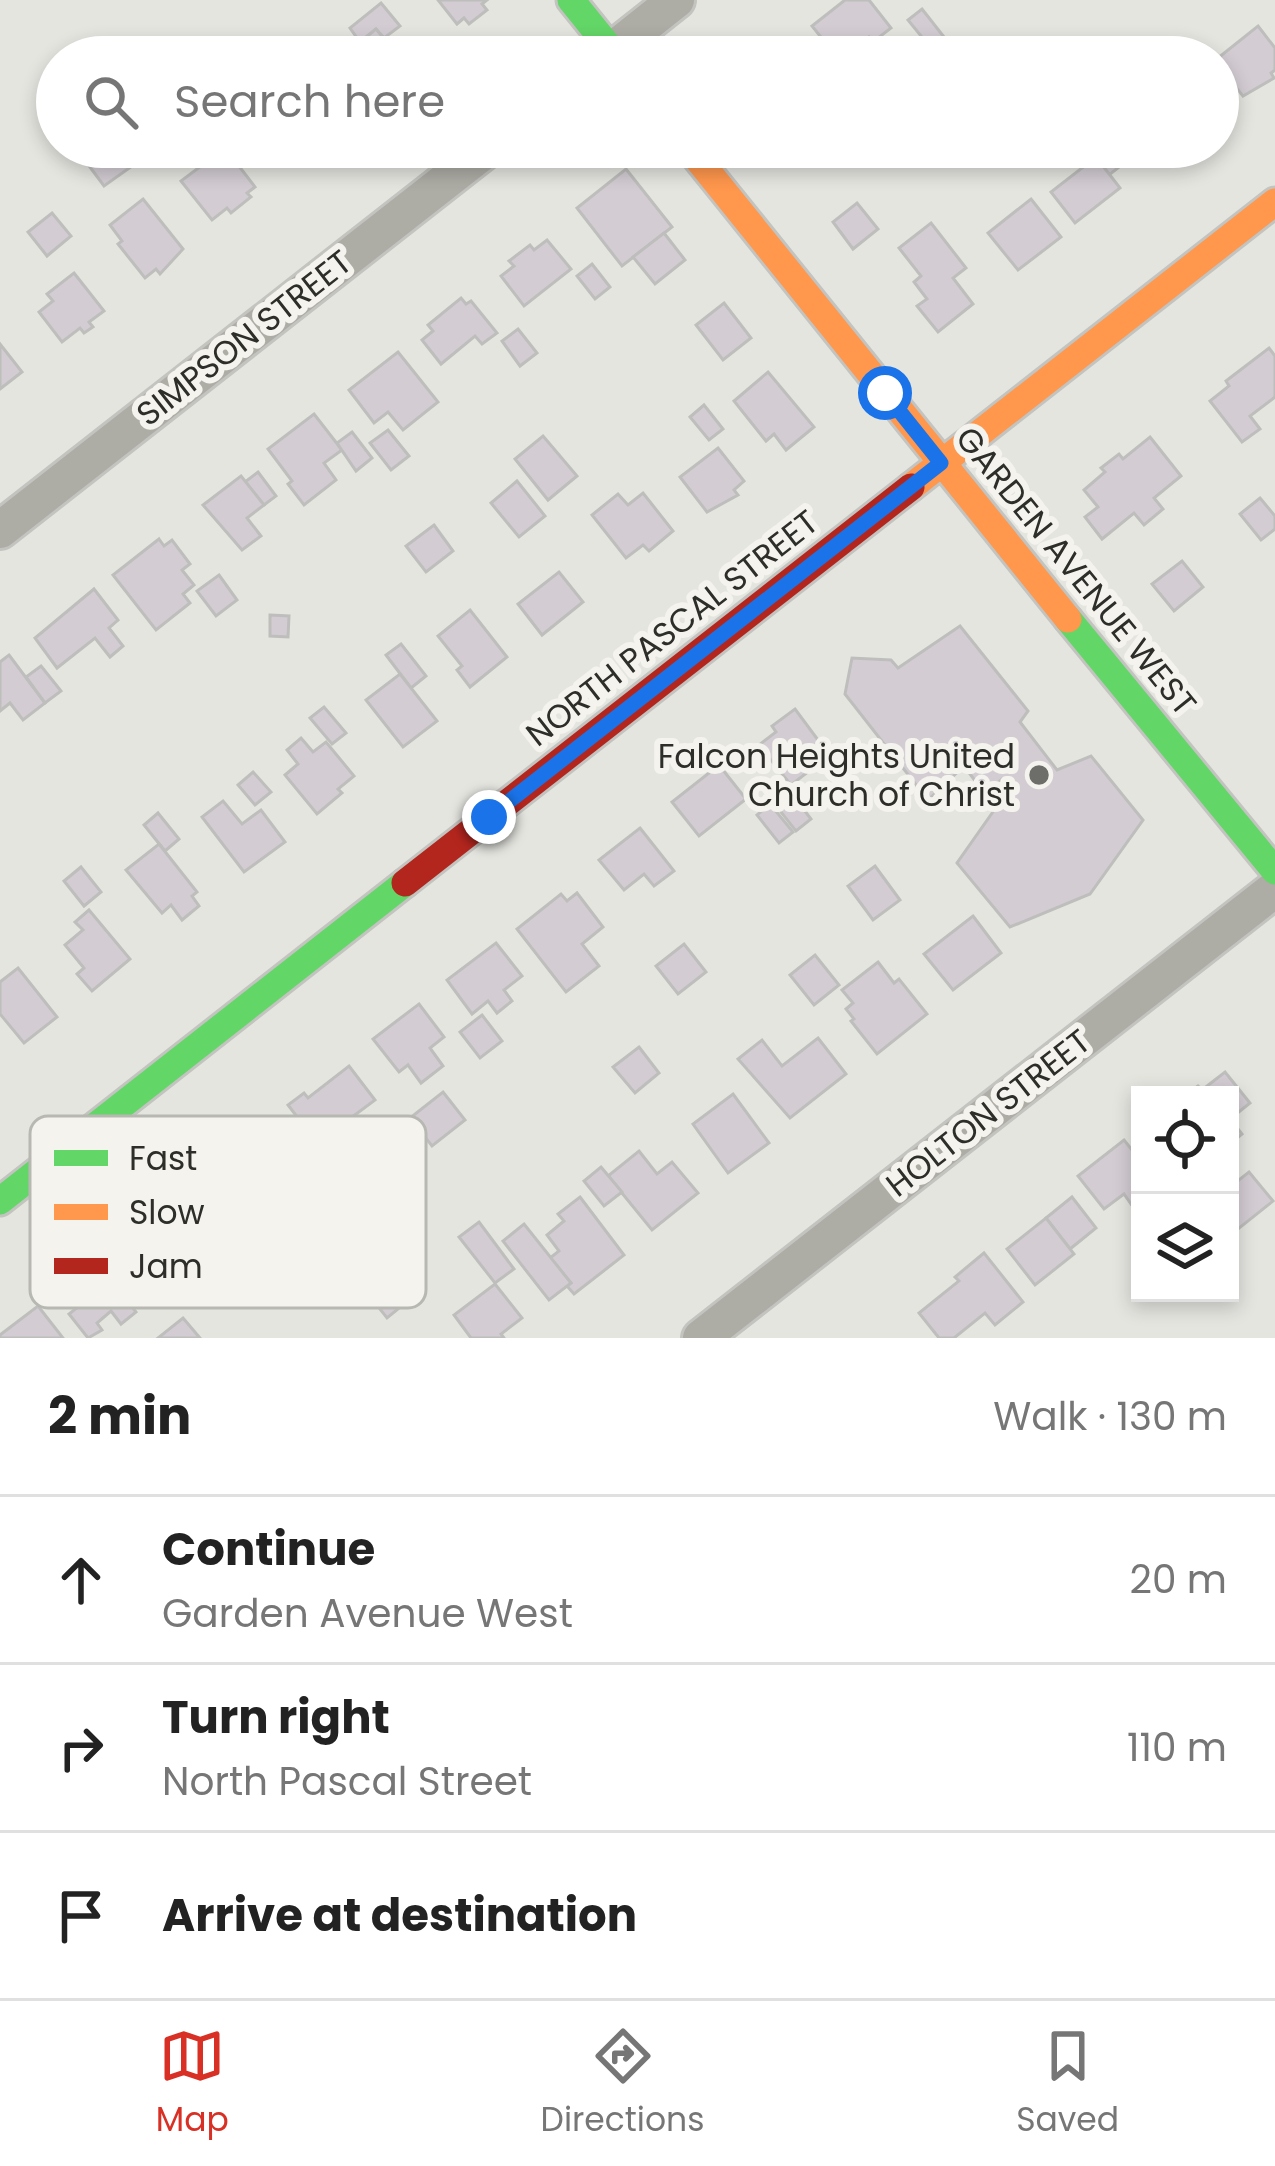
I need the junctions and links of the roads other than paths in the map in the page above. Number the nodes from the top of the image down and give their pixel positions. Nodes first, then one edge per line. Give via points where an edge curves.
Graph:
1 (571, 0) edge
2 (676, 0) edge
3 (597, 36) edge
4 (633, 36) edge
5 (462, 168) edge
6 (705, 168) edge
7 (1275, 202) edge
8 (941, 463) junction
9 (0, 530) edge
10 (1275, 871) edge
11 (1275, 889) edge
12 (108, 1116) edge
13 (30, 1177) edge
14 (0, 1201) edge
15 (700, 1338) edge

1 - 3 street
2 - 4 street
5 - 9 street, SIMPSON STREET
6 - 8 street, GARDEN AVENUE WEST
7 - 8 street, NORTH PASCAL STREET
8 - 10 street, GARDEN AVENUE WEST
8 - 12 street, NORTH PASCAL STREET
11 - 15 street, HOLTON STREET
13 - 14 street, NORTH PASCAL STREET

